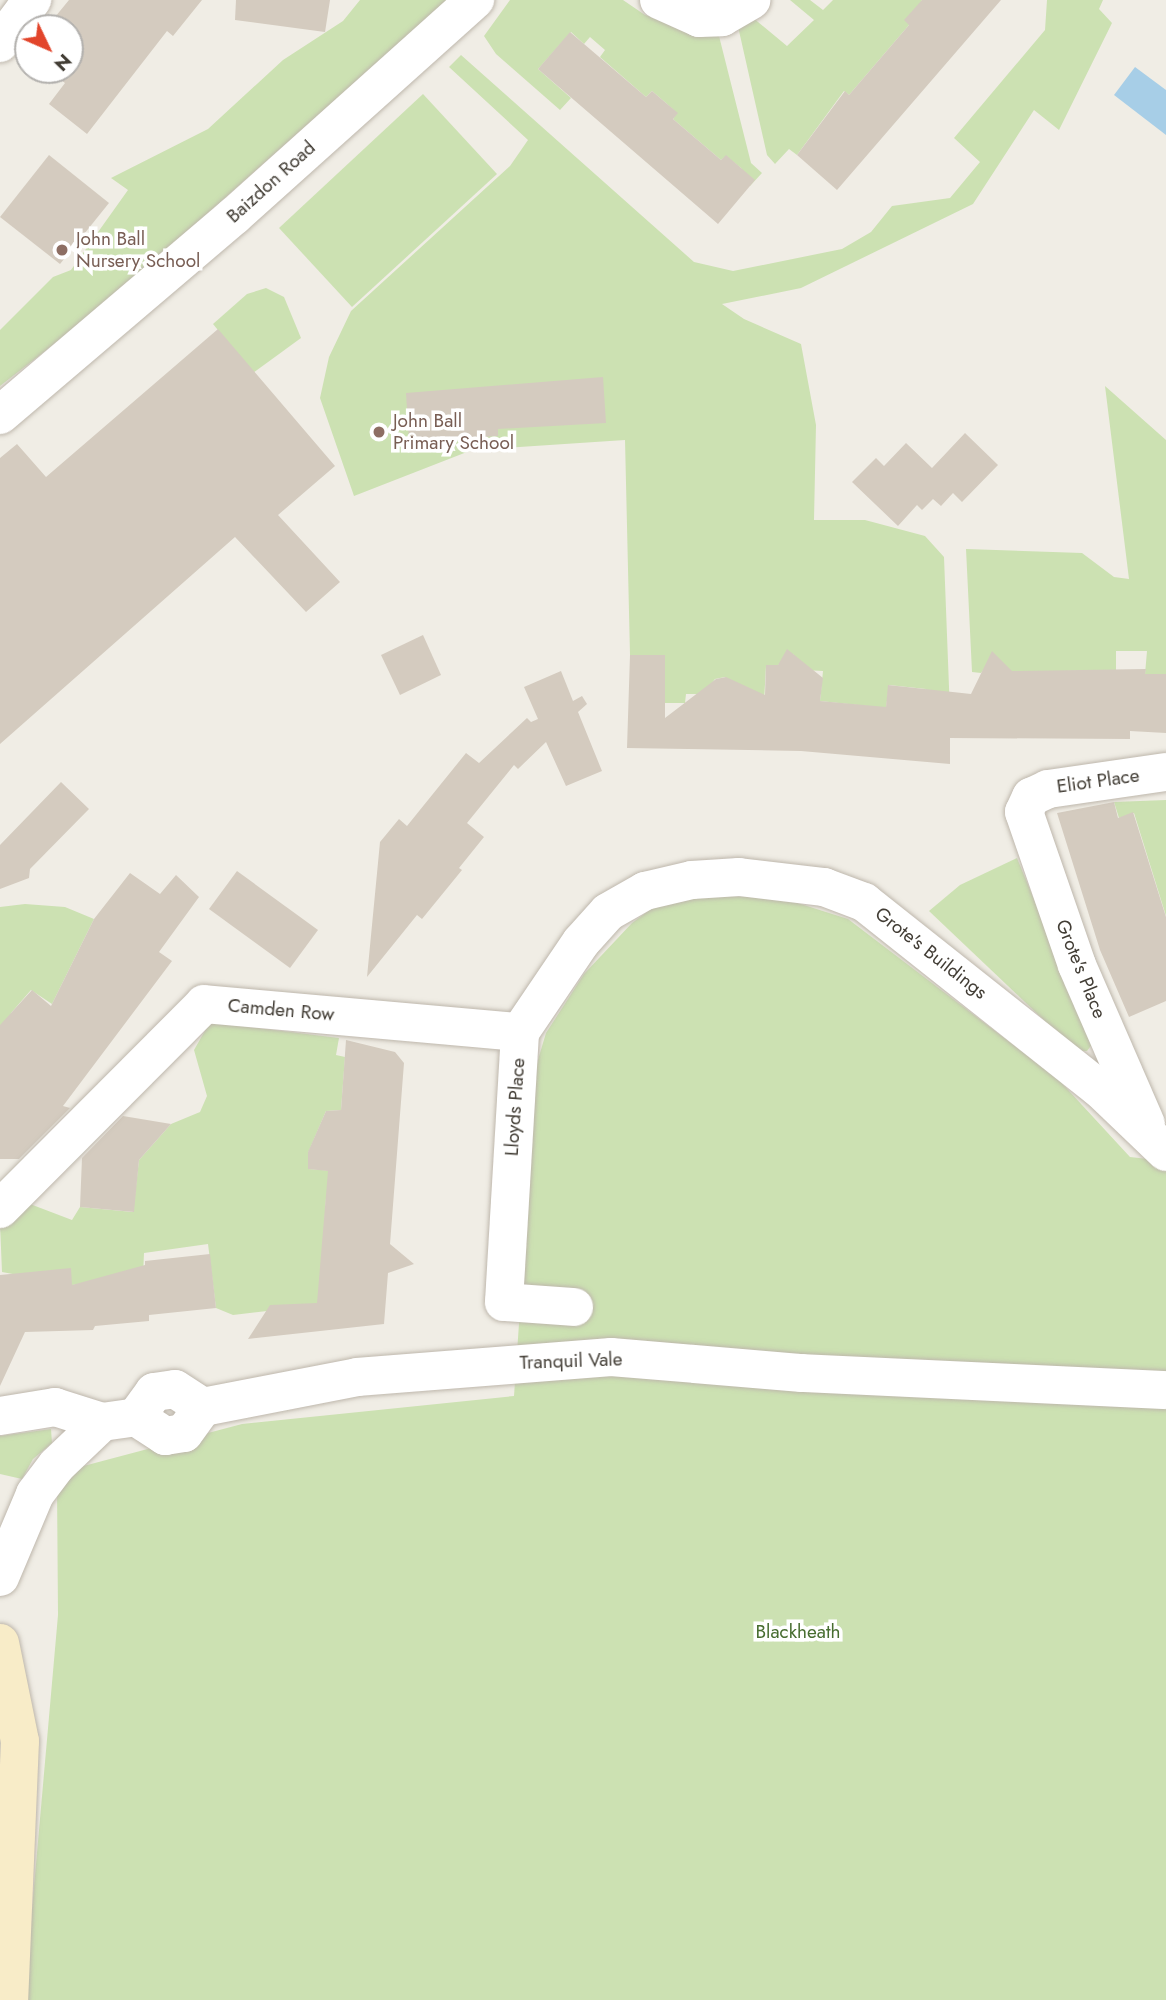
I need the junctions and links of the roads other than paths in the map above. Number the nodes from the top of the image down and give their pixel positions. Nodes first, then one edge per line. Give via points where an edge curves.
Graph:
1 (32, 0) edge
2 (475, 0) edge
3 (659, 0) edge
4 (752, 0) edge
5 (0, 43) edge
6 (0, 415) edge
7 (1166, 772) edge
8 (1031, 797) joint
9 (645, 891) joint
10 (520, 1032) junction
11 (1159, 1145) edge
12 (0, 1209) edge
13 (574, 1307) dead end
14 (1166, 1390) edge
15 (0, 1416) edge
16 (119, 1419) junction
17 (0, 1577) edge
18 (0, 1643) edge
19 (9, 2000) edge

1 - 5 street
2 - 6 street, Baizdon Road via 224,225
3 - 4 street via 699,18 722,17
7 - 8 street, Eliot Place via 1048,789
8 - 11 street, Grote's Place via 1024,812 1077,965
9 - 10 street, Lloyds Place via 608,912 581,942
9 - 11 street, Grote's Buildings via 692,880 739,877 824,887 864,902 1079,1072
10 - 12 street, Camden Row via 204,1004
10 - 13 street, Lloyds Place via 504,1303
14 - 16 street, Tranquil Vale via 802,1373 598,1357 357,1377 203,1407 184,1433 164,1436
15 - 16 street via 55,1407
16 - 17 street via 57,1465 35,1494
18 - 19 main road via 20,1741

